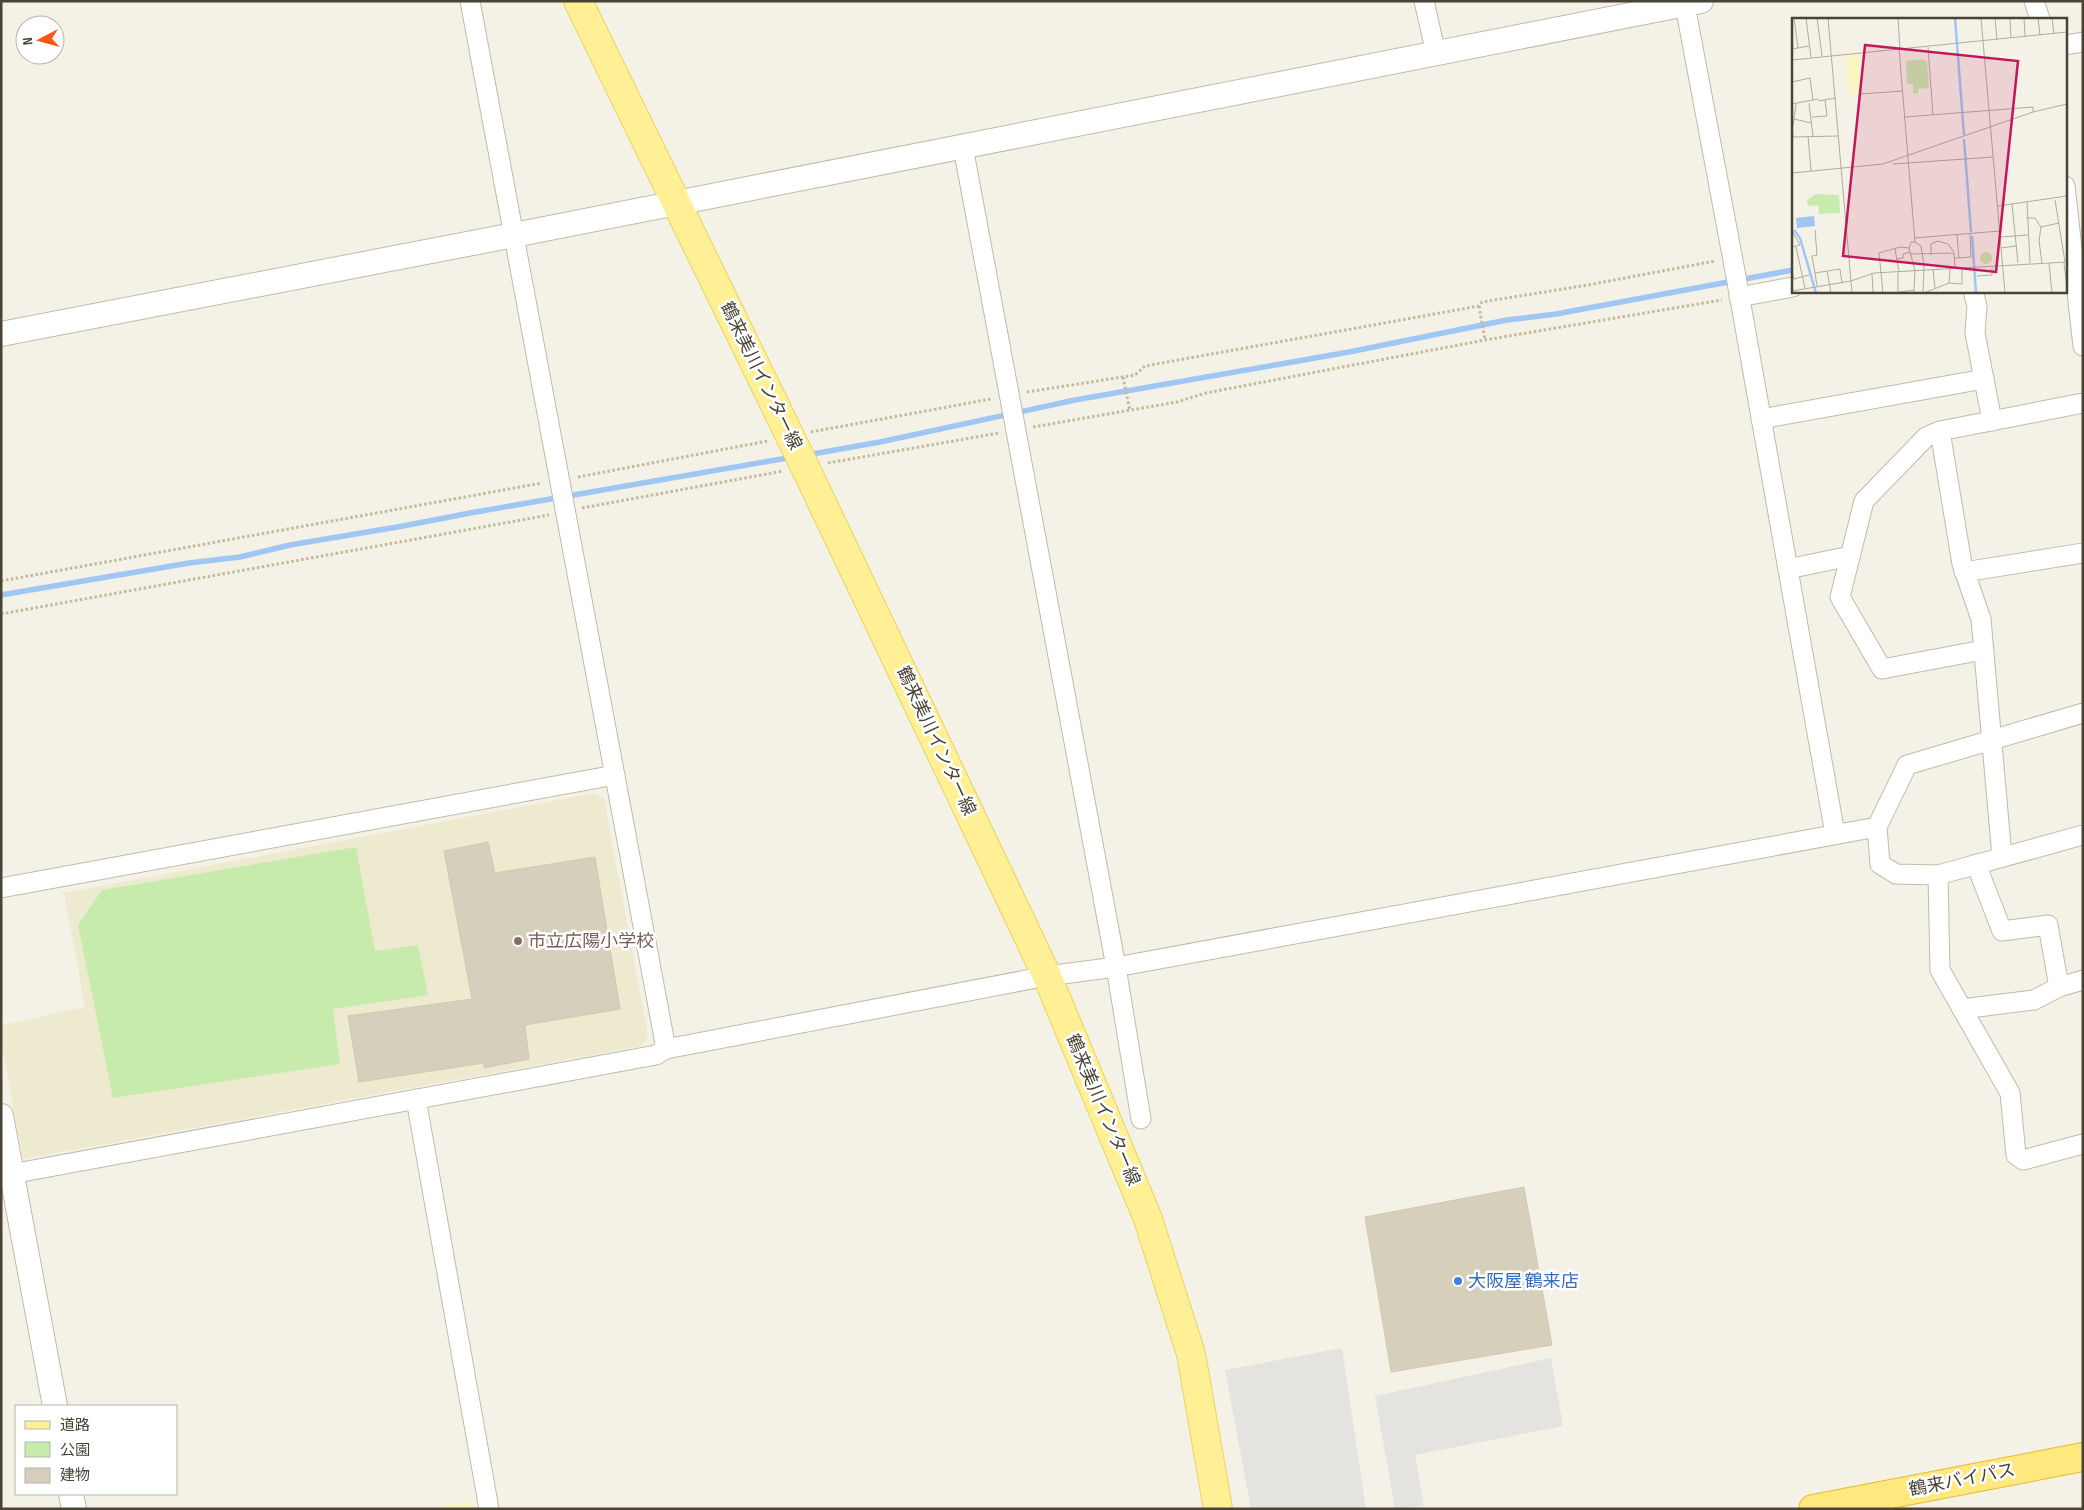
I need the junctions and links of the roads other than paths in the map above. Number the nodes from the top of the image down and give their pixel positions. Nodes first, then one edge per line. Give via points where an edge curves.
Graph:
1 (470, 1) edge
2 (578, 1) edge
3 (1424, 1) edge
4 (2034, 1) edge
5 (1693, 3) edge
6 (1640, 7) edge
7 (2040, 18) edge
8 (2083, 42) edge
9 (2066, 45) edge
10 (1436, 54) junction
11 (963, 147) junction
12 (2072, 196) edge
13 (677, 203) junction
14 (514, 235) junction
15 (1736, 278) junction
16 (1792, 287) edge
17 (1973, 292) edge
18 (1, 334) edge
19 (2082, 339) edge
20 (1984, 378) junction
21 (2083, 403) edge
22 (1761, 419) junction
23 (1992, 421) junction
24 (1940, 431) junction
25 (2083, 553) edge
26 (1850, 556) junction
27 (1788, 569) junction
28 (1964, 572) junction
29 (1983, 650) junction
30 (2083, 713) edge
31 (1991, 740) junction
32 (615, 775) junction
33 (1877, 826) junction
34 (1835, 834) junction
35 (2083, 835) edge
36 (2002, 857) junction
37 (1976, 864) junction
38 (1938, 875) junction
39 (1, 888) edge
40 (1116, 967) junction
41 (1047, 976) junction
42 (2083, 980) edge
43 (2059, 987) junction
44 (1962, 1009) junction
45 (666, 1049) junction
46 (416, 1099) junction
47 (1, 1116) edge
48 (1141, 1120) dead end
49 (2083, 1144) edge
50 (8, 1167) edge
51 (54, 1405) edge
52 (2083, 1457) edge
53 (71, 1495) edge
54 (74, 1509) edge
55 (489, 1509) edge
56 (1218, 1509) edge
57 (1813, 1509) edge

1 - 14 street
2 - 13 main road, 鶴来美川インター線
3 - 10 street
4 - 7 street
5 - 6 street
5 - 15 street
6 - 10 street
8 - 9 street
10 - 11 street
11 - 13 street
11 - 40 street
12 - 19 street via 2069,228
13 - 14 street
13 - 41 main road, 鶴来美川インター線
14 - 18 street
14 - 32 street
15 - 16 street
15 - 22 street
17 - 20 street via 1977,306 1975,333
20 - 22 street
20 - 23 street
21 - 23 street
22 - 27 street
23 - 24 street
24 - 26 street via 1926,437 1864,501
24 - 28 street
25 - 28 street
26 - 27 street
26 - 29 street via 1840,597 1882,669
27 - 34 street
28 - 29 street via 1981,620
29 - 31 street
30 - 31 street
31 - 33 street via 1907,765
31 - 36 street
32 - 39 street
32 - 45 street
33 - 34 street
33 - 38 street via 1880,864 1896,874
34 - 40 street
35 - 36 street
36 - 37 street
37 - 38 street
37 - 43 street via 2002,931 2048,925
38 - 44 street via 1940,970
40 - 41 street
40 - 48 street
41 - 45 street
41 - 56 main road, 鶴来美川インター線 via 1148,1219 1191,1354
42 - 43 street
43 - 44 street via 2034,1000
44 - 49 street via 2010,1093 2016,1155 2023,1160
45 - 46 street via 656,1055
46 - 50 street
46 - 55 street
47 - 50 street
50 - 51 street
52 - 57 highway, 鶴来バイパス
53 - 54 street

